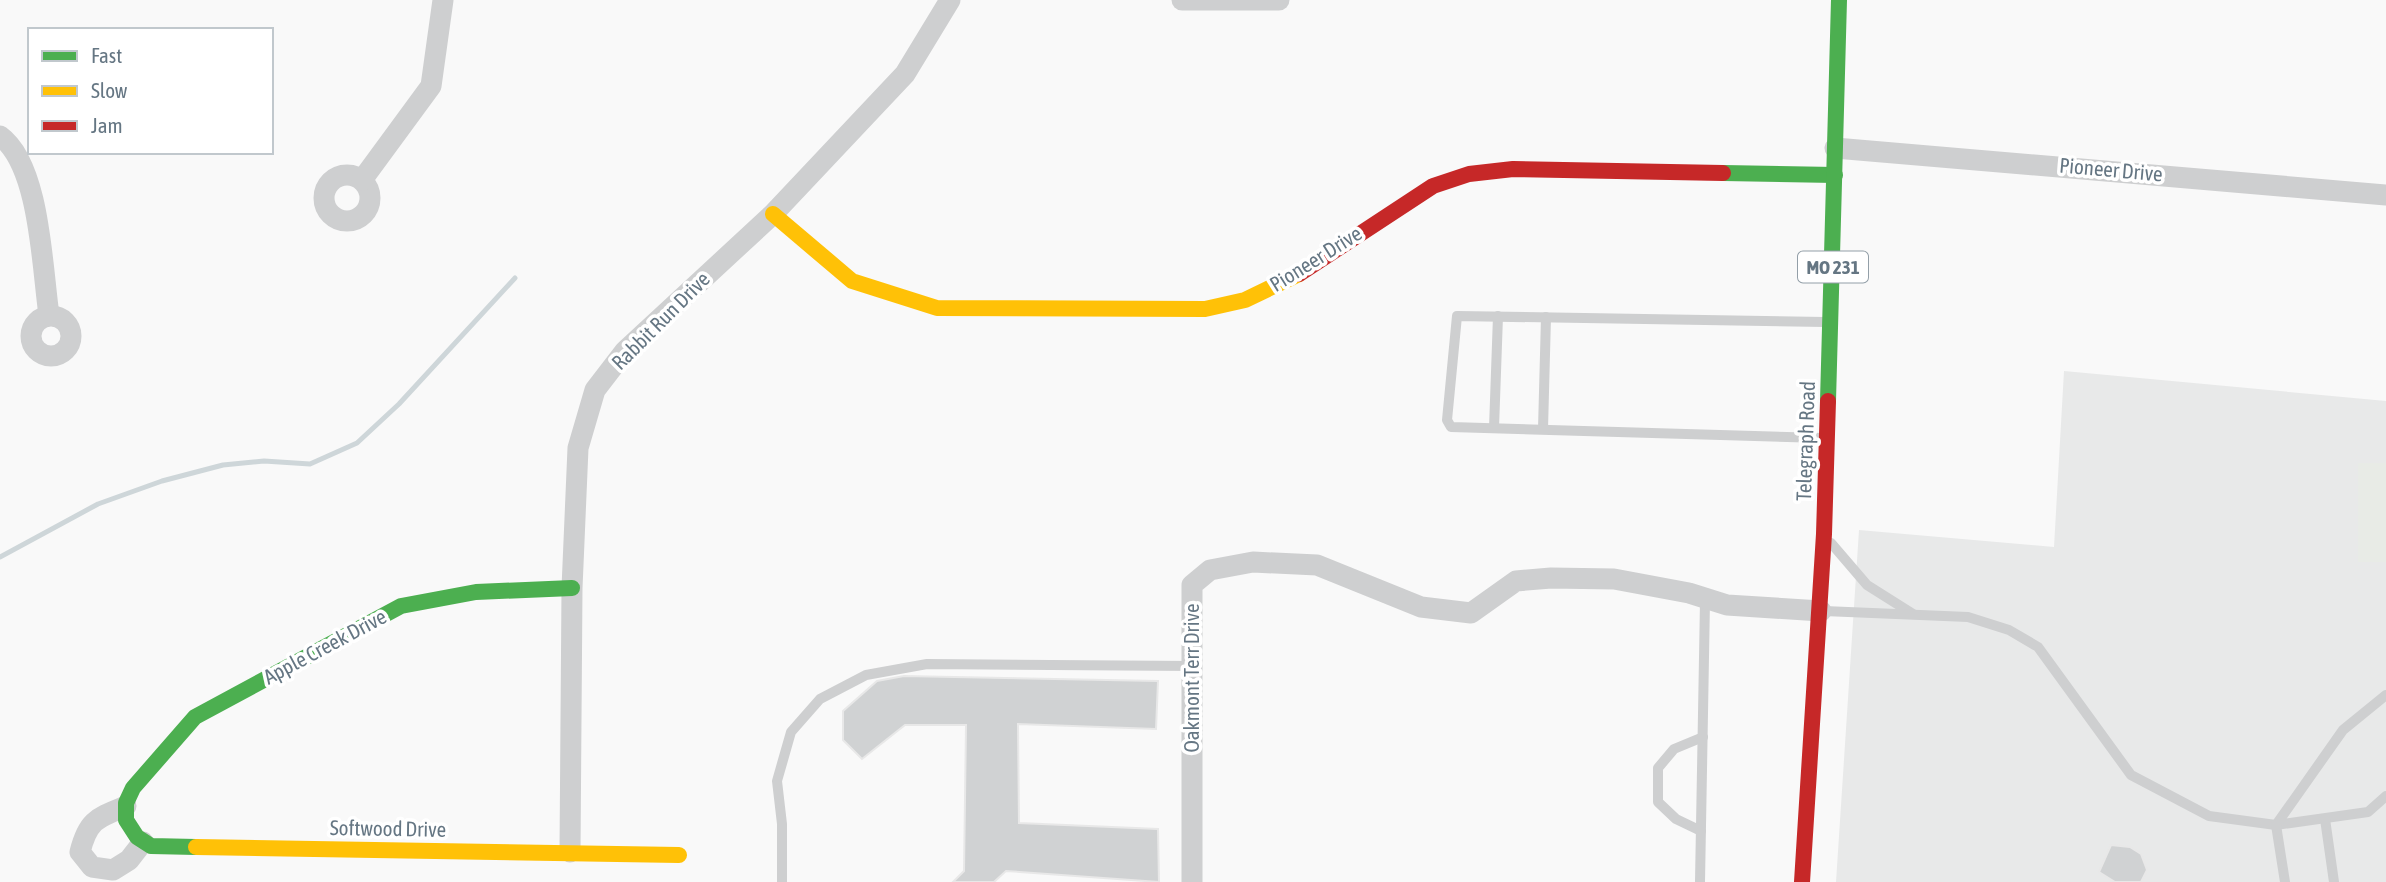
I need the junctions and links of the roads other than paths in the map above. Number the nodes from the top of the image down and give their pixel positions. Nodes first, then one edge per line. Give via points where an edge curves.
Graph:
1 (443, 0) edge
2 (950, 0) edge
3 (1182, 0) edge
4 (1279, 0) edge
5 (1839, 0) edge
6 (1250, 1) edge
7 (0, 136) edge
8 (1835, 148) junction
9 (1835, 175) junction
10 (362, 180) dead end
11 (2386, 195) edge
12 (772, 214) junction
13 (49, 315) dead end
14 (1498, 316) junction
15 (1546, 317) junction
16 (1831, 322) junction
17 (1494, 428) junction
18 (1543, 429) junction
19 (1828, 438) junction
20 (1824, 534) junction
21 (572, 589) junction
22 (1705, 601) junction
23 (1821, 611) junction
24 (1916, 615) junction
25 (1193, 666) junction
26 (2386, 695) edge
27 (1703, 737) junction
28 (2386, 796) edge
29 (126, 804) junction
30 (2325, 818) junction
31 (2276, 825) junction
32 (1701, 831) junction
33 (144, 842) junction
34 (570, 852) junction
35 (679, 855) dead end
36 (782, 882) edge
37 (1192, 882) edge
38 (1700, 882) edge
39 (1802, 882) edge
40 (2285, 882) edge
41 (2334, 882) edge

1 - 10 street via 431,86
2 - 12 street, Rabbit Run Drive via 905,75
3 - 6 street
4 - 6 street
5 - 8 street, Telegraph Road / MO 231
7 - 13 street via 12,145 30,180
8 - 9 street, Telegraph Road / MO 231
8 - 11 street, Pioneer Drive
9 - 12 street, Pioneer Drive via 1513,169 1469,174 1433,187 1286,282 1245,300 1205,309 937,308 852,281
9 - 16 street, Telegraph Road / MO 231
12 - 21 street, Rabbit Run Drive via 625,351 595,390 578,448
14 - 15 lane
14 - 17 lane
14 - 17 lane via 1461,315 1454,319 1447,421 1451,426
15 - 16 lane
15 - 18 lane
16 - 19 street, Telegraph Road / MO 231
17 - 18 lane
18 - 19 lane
19 - 20 street, Telegraph Road / MO 231
20 - 23 street, Telegraph Road / MO 231
20 - 24 lane via 1867,585
21 - 29 street, Apple Creek Drive via 476,592 401,606 195,717 133,788
21 - 34 street, Rabbit Run Drive
22 - 23 street, Oakmont Terr Drive
22 - 25 street, Oakmont Terr Drive via 1689,593 1614,579 1551,578 1516,581 1471,613 1421,607 1317,565 1253,562 1210,570 1192,585
22 - 27 lane
23 - 24 lane
23 - 39 street, Telegraph Road / MO 231
24 - 31 lane via 1968,617 2010,630 2038,647 2131,775 2209,816
25 - 36 lane via 927,664 866,675 820,699 791,732 777,781
25 - 37 street, Oakmont Terr Drive
26 - 31 lane via 2343,730
27 - 32 lane
27 - 32 lane via 1674,749 1658,768 1658,803 1676,819
28 - 30 lane via 2368,813
29 - 33 street via 126,820
29 - 33 street via 85,830 80,852 92,867 113,870
30 - 31 lane
30 - 41 lane
31 - 40 lane
32 - 38 lane
33 - 34 street, Softwood Drive via 165,847
34 - 35 street, Softwood Drive

